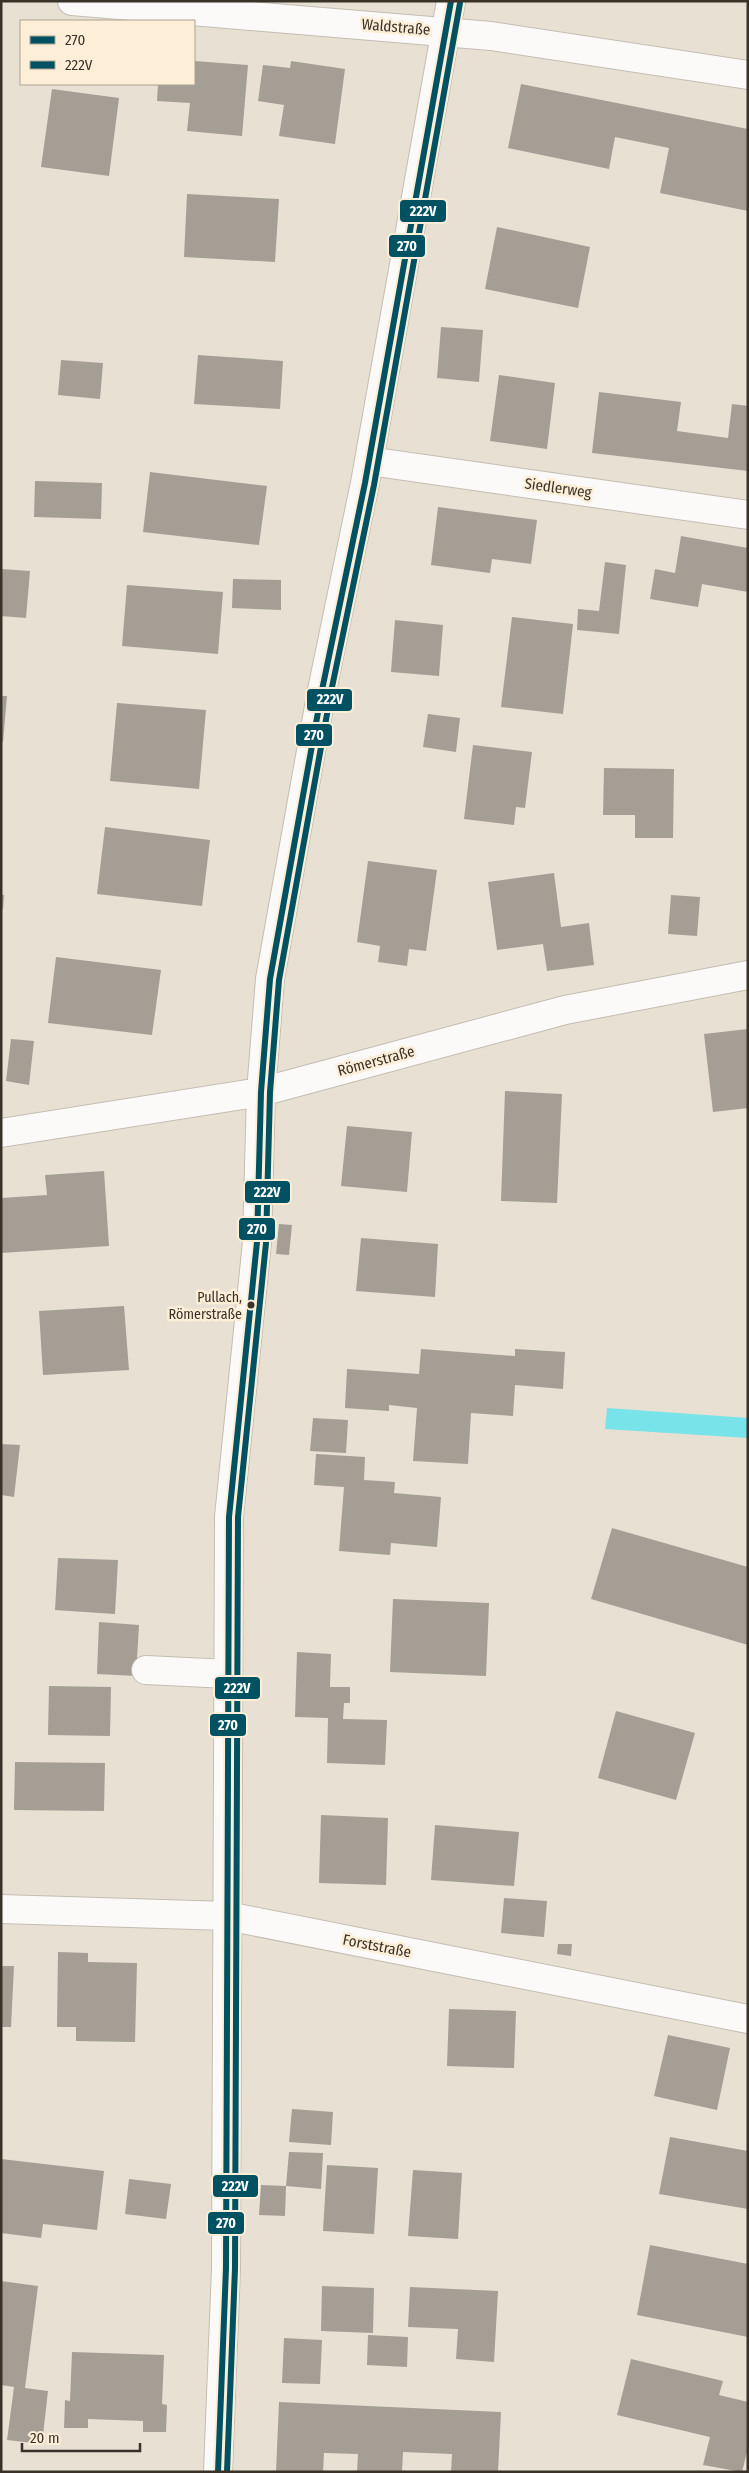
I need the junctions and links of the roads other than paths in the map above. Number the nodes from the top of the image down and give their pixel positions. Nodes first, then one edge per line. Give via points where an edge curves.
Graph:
1 (72, 1) edge
2 (451, 1) edge
3 (446, 31) junction
4 (748, 75) edge
5 (368, 461) junction
6 (748, 515) edge
7 (748, 975) edge
8 (261, 1092) junction
9 (1, 1133) edge
10 (146, 1670) dead end
11 (228, 1674) junction
12 (1, 1909) edge
13 (228, 1916) junction
14 (748, 2019) edge
15 (218, 2472) edge

1 - 3 street, Waldstraße
2 - 3 street
3 - 4 street, Waldstraße
3 - 5 street
5 - 6 street, Siedlerweg
5 - 8 street via 322,690 272,970
7 - 8 street, Römerstraße via 564,1010
8 - 9 street, Römerstraße
8 - 11 street via 257,1242 229,1517
10 - 11 street
11 - 13 street
12 - 13 street, Forststraße
13 - 14 street, Forststraße
13 - 15 street via 226,2268

